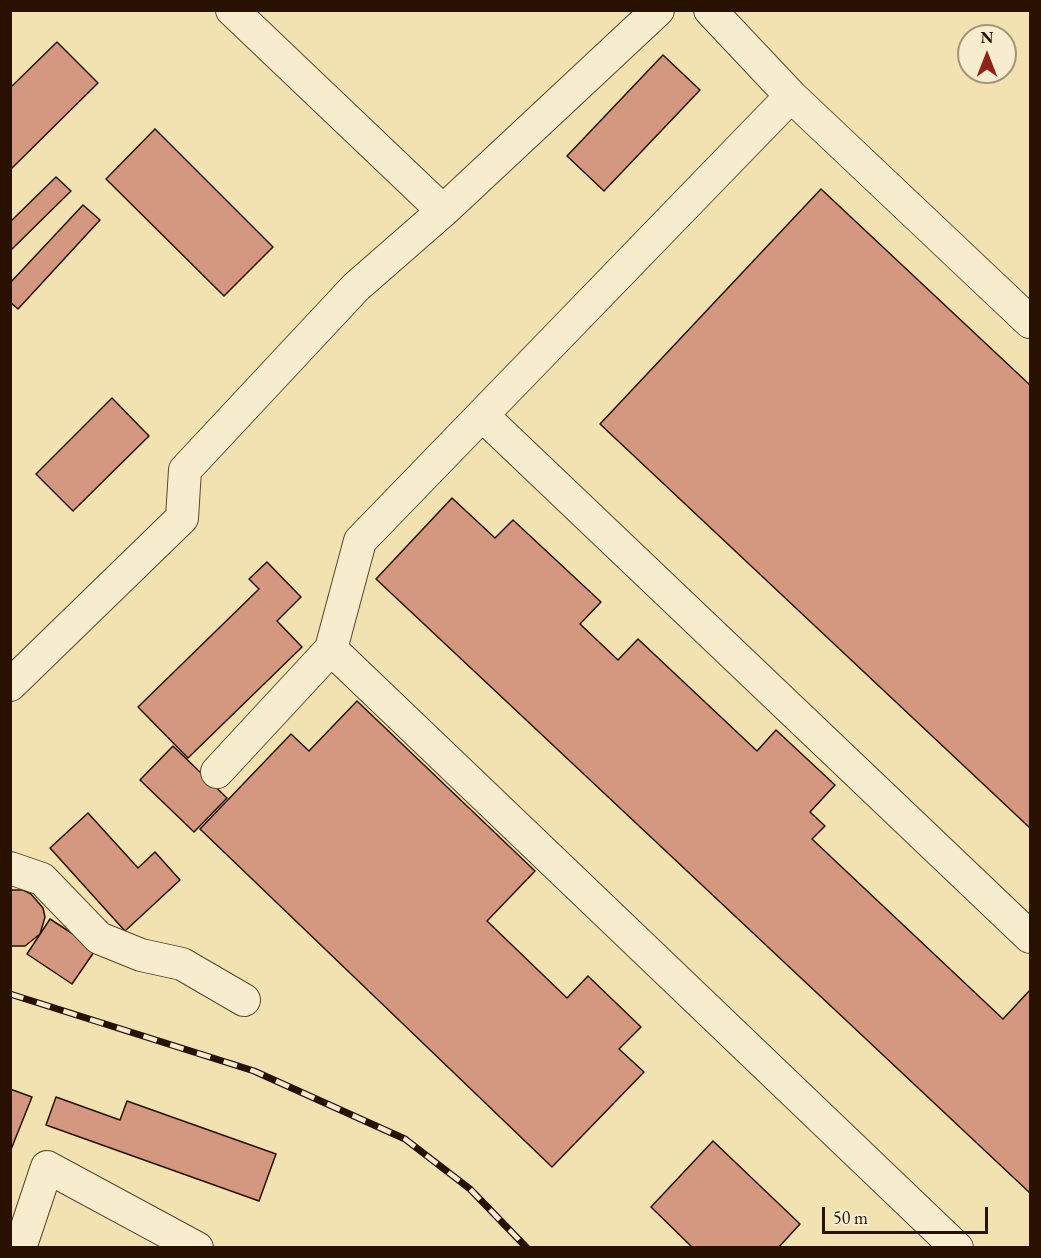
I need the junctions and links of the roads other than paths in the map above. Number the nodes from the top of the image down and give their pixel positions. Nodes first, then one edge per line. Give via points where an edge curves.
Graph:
1 (232, 10) edge
2 (658, 10) edge
3 (710, 10) edge
4 (791, 96) junction
5 (443, 211) junction
6 (1030, 322) edge
7 (482, 415) junction
8 (331, 649) junction
9 (10, 685) edge
10 (218, 772) dead end
11 (10, 868) edge
12 (1030, 937) edge
13 (244, 1000) dead end
14 (179, 1243) edge
15 (20, 1248) edge
16 (957, 1248) edge

1 - 5 lane
2 - 5 lane
3 - 4 lane
4 - 6 lane
4 - 7 lane
5 - 9 lane via 356,287 185,470 182,518
7 - 8 lane via 360,541
7 - 12 lane
8 - 10 lane
8 - 16 lane
11 - 13 lane via 42,879 99,939 141,955 182,964
14 - 15 lane via 47,1167

